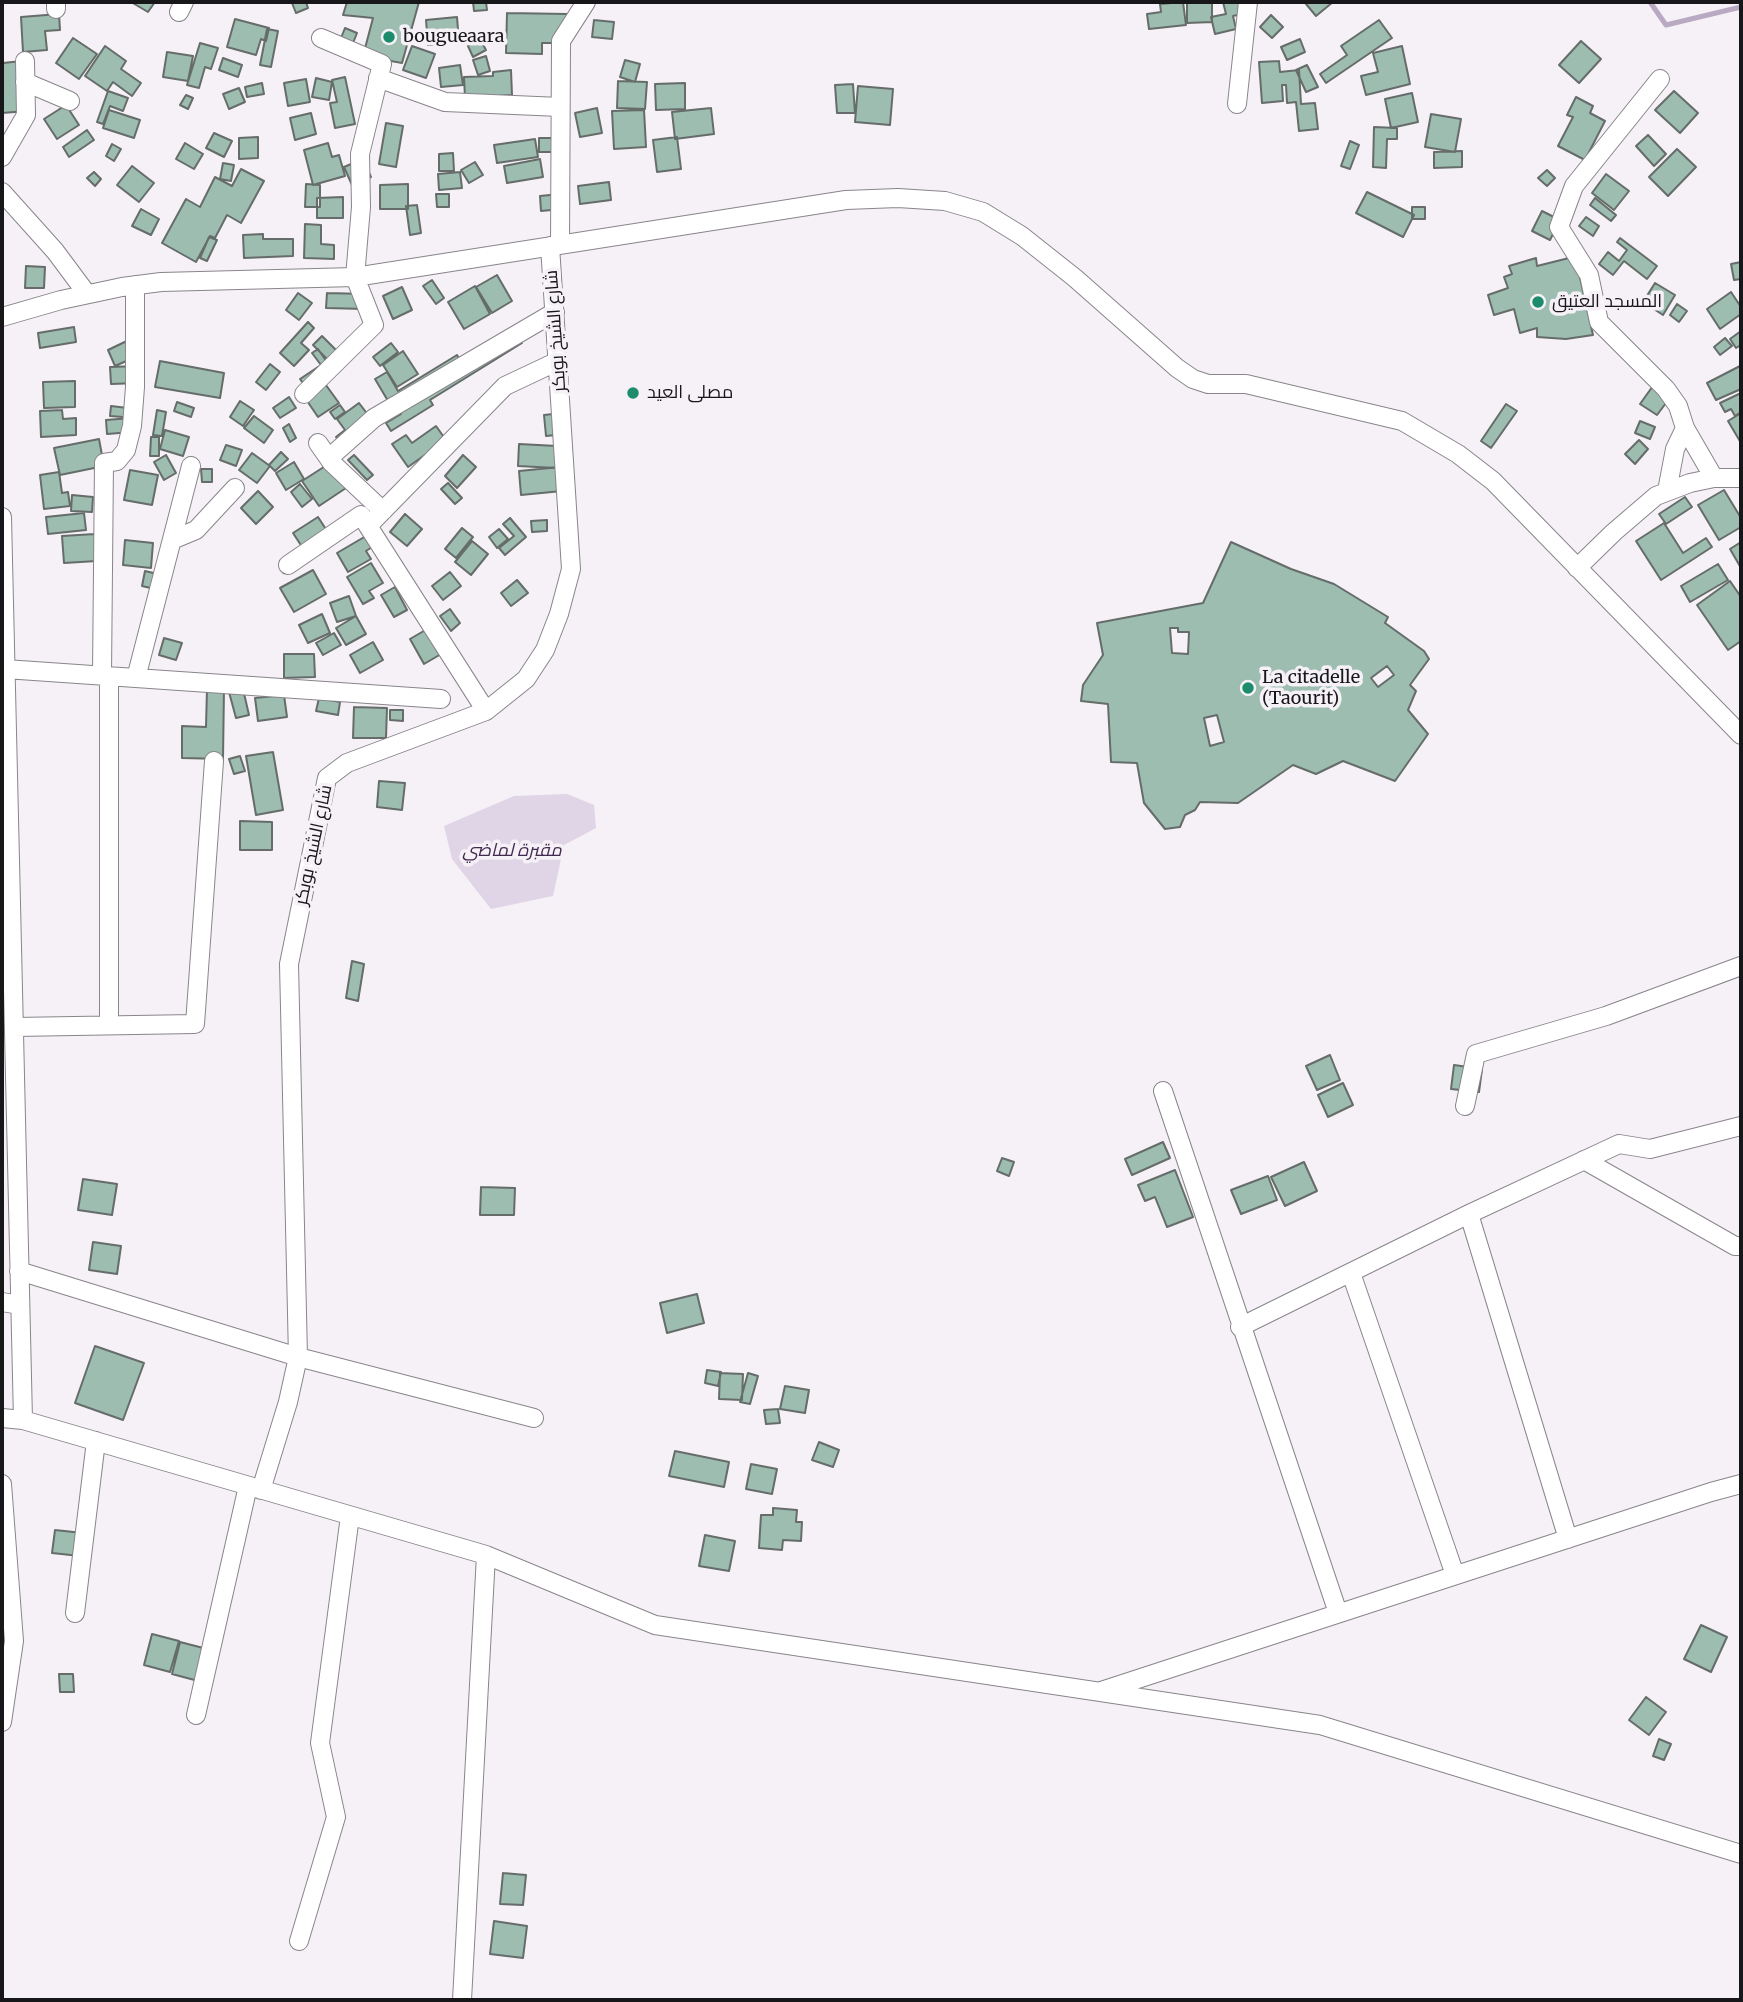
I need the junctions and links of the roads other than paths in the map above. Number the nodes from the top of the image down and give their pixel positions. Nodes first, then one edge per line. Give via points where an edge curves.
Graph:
1 (586, 2) edge
2 (1248, 2) edge
3 (321, 38) dead end
4 (25, 61) dead end
5 (378, 78) junction
6 (1660, 79) dead end
7 (25, 82) junction
8 (70, 101) dead end
9 (1237, 104) dead end
10 (561, 107) junction
11 (2, 157) edge
12 (2, 191) edge
13 (555, 245) junction
14 (355, 277) junction
15 (135, 285) junction
16 (88, 294) junction
17 (555, 312) junction
18 (2, 317) edge
19 (558, 361) junction
20 (304, 394) dead end
21 (1685, 428) junction
22 (318, 443) dead end
23 (329, 458) junction
24 (191, 466) dead end
25 (1714, 478) junction
26 (1741, 478) edge
27 (235, 488) dead end
28 (1667, 492) junction
29 (383, 510) junction
30 (2, 517) edge
31 (368, 526) junction
32 (172, 540) junction
33 (288, 565) dead end
34 (1577, 568) junction
35 (5, 668) junction
36 (106, 676) junction
37 (136, 678) junction
38 (441, 699) dead end
39 (486, 711) junction
40 (1741, 735) edge
41 (214, 761) dead end
42 (1741, 966) edge
43 (7, 984) edge
44 (108, 1026) junction
45 (14, 1027) junction
46 (1163, 1091) dead end
47 (1465, 1106) dead end
48 (1741, 1126) edge
49 (1584, 1160) junction
50 (1469, 1214) junction
51 (1741, 1246) edge
52 (19, 1271) junction
53 (1351, 1273) junction
54 (2, 1302) edge
55 (20, 1305) junction
56 (1240, 1327) junction
57 (298, 1357) junction
58 (2, 1418) edge
59 (534, 1418) dead end
60 (23, 1420) junction
61 (96, 1441) junction
62 (2, 1484) edge
63 (1741, 1484) edge
64 (254, 1488) junction
65 (350, 1516) junction
66 (1568, 1539) junction
67 (486, 1555) junction
68 (1455, 1575) junction
69 (75, 1613) dead end
70 (1338, 1614) junction
71 (1098, 1692) junction
72 (195, 1715) dead end
73 (2, 1722) edge
74 (1741, 1854) edge
75 (299, 1941) dead end
76 (462, 2000) edge

1 - 10 street, شارع الشيخ بوبكر via 561,41
2 - 9 street
3 - 5 street via 382,64
4 - 7 street
5 - 10 street via 445,102
5 - 14 street via 360,154
6 - 21 street via 1574,186 1559,227 1589,275 1599,322 1666,389
7 - 8 street
7 - 11 street via 26,115
10 - 13 street, شارع الشيخ بوبكر
12 - 16 street
13 - 14 street
13 - 17 street, شارع الشيخ بوبكر
13 - 34 street via 846,200 945,201 983,212 1075,278 1193,379 1246,384 1361,411 1402,421 1429,435 1493,481
14 - 15 street
14 - 20 street via 374,325
15 - 16 street
15 - 36 street via 132,426 126,450 117,461 104,463
16 - 18 street
17 - 19 street, شارع الشيخ بوبكر
17 - 23 street via 374,418
19 - 29 street via 505,386
19 - 39 street, شارع الشيخ بوبكر via 571,569 545,650 526,679
21 - 25 street
21 - 28 street via 1675,449
22 - 23 street
23 - 29 street
24 - 32 street
25 - 26 street
25 - 28 street
27 - 32 street via 196,530
28 - 34 street via 1656,496
29 - 31 street
30 - 35 street
31 - 33 street via 361,515
31 - 39 street
32 - 37 street
34 - 40 street
35 - 36 street
35 - 43 street
36 - 37 street
36 - 44 street
37 - 38 street
39 - 57 street, شارع الشيخ بوبكر via 347,763 327,778 289,964
41 - 44 street via 195,1024
42 - 47 street via 1606,1016 1476,1054
43 - 45 street
44 - 45 street
45 - 52 street
46 - 56 street
48 - 49 street via 1650,1149 1619,1144
49 - 50 street
49 - 51 street
50 - 53 street
50 - 66 street
52 - 55 street
52 - 57 street
53 - 56 street
53 - 68 street
54 - 55 street
55 - 60 street
56 - 70 street
57 - 59 street
57 - 64 street, شارع الشيخ بوبكر via 288,1402
58 - 60 street
60 - 61 street
61 - 64 street
61 - 69 street
62 - 73 street via 15,1641
63 - 66 street
64 - 65 street
64 - 72 street, شارع الشيخ بوبكر
65 - 67 street
65 - 75 street via 320,1743 336,1817
66 - 68 street
67 - 71 street via 654,1625
67 - 76 street
68 - 70 street
70 - 71 street
71 - 74 street via 1320,1725

